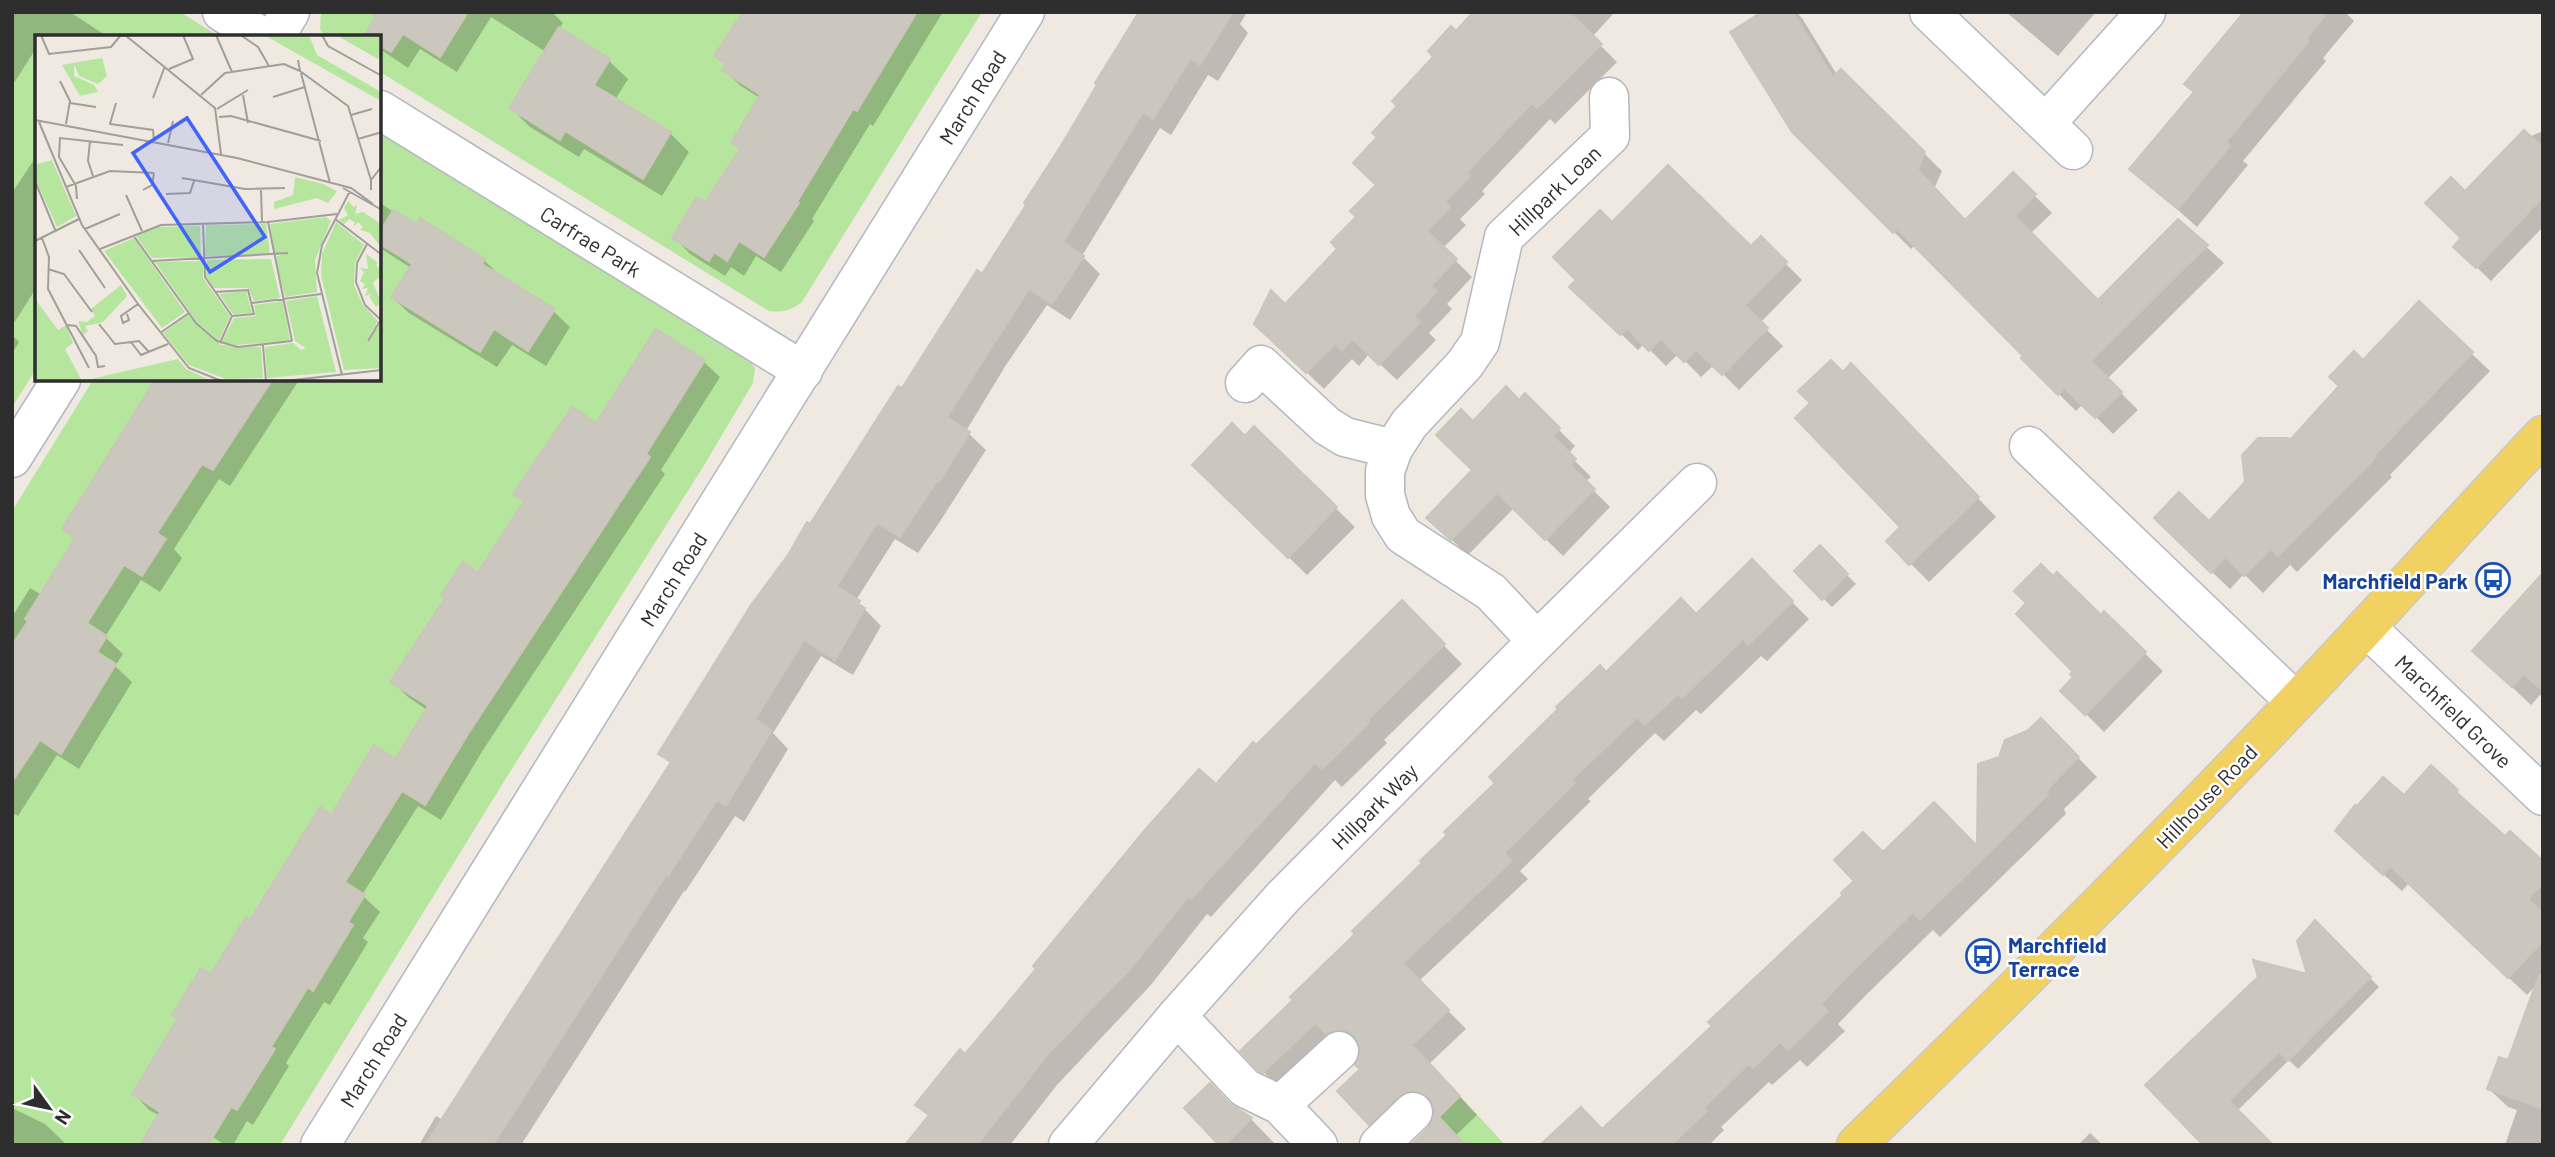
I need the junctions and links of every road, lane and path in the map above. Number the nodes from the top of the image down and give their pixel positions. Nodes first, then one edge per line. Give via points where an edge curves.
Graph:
1 (222, 12) edge
2 (290, 12) edge
3 (1025, 12) edge
4 (1929, 12) edge
5 (2147, 12) edge
6 (259, 35) edge
7 (276, 35) edge
8 (1609, 97) dead end
9 (382, 111) edge
10 (2046, 124) junction
11 (2073, 150) dead end
12 (803, 371) junction
13 (60, 382) edge
14 (1245, 383) dead end
15 (2541, 442) edge
16 (2029, 446) dead end
17 (1393, 449) junction
18 (12, 458) edge
19 (1697, 483) dead end
20 (2366, 627) junction
21 (1537, 640) junction
22 (2296, 702) junction
23 (2543, 796) edge
24 (1177, 1016) junction
25 (1339, 1051) dead end
26 (1280, 1105) junction
27 (1413, 1112) dead end
28 (320, 1145) edge
29 (1068, 1145) edge
30 (1318, 1145) edge
31 (1378, 1145) edge
32 (1856, 1145) edge

1 - 6 street
2 - 7 street
3 - 12 street, March Road
4 - 10 street
5 - 10 street
8 - 17 street, Hillpark Loan via 1609,136 1504,237 1480,342
9 - 12 street, Carfrae Park
10 - 11 street
12 - 28 street, March Road
13 - 18 street
14 - 17 street via 1261,365 1327,426 1345,437
15 - 20 main road, Hillhouse Road
16 - 22 street
17 - 21 street, Hillpark Loan via 1385,471 1385,495 1403,535 1491,592
19 - 21 street, Hillpark Way
20 - 22 main road, Hillhouse Road
20 - 23 street, Marchfield Grove
21 - 24 street, Hillpark Way via 1283,897
22 - 32 main road, Hillhouse Road via 2024,983
24 - 26 street via 1245,1088
24 - 29 street, Hillpark Way
25 - 26 street
26 - 30 street
27 - 31 street

